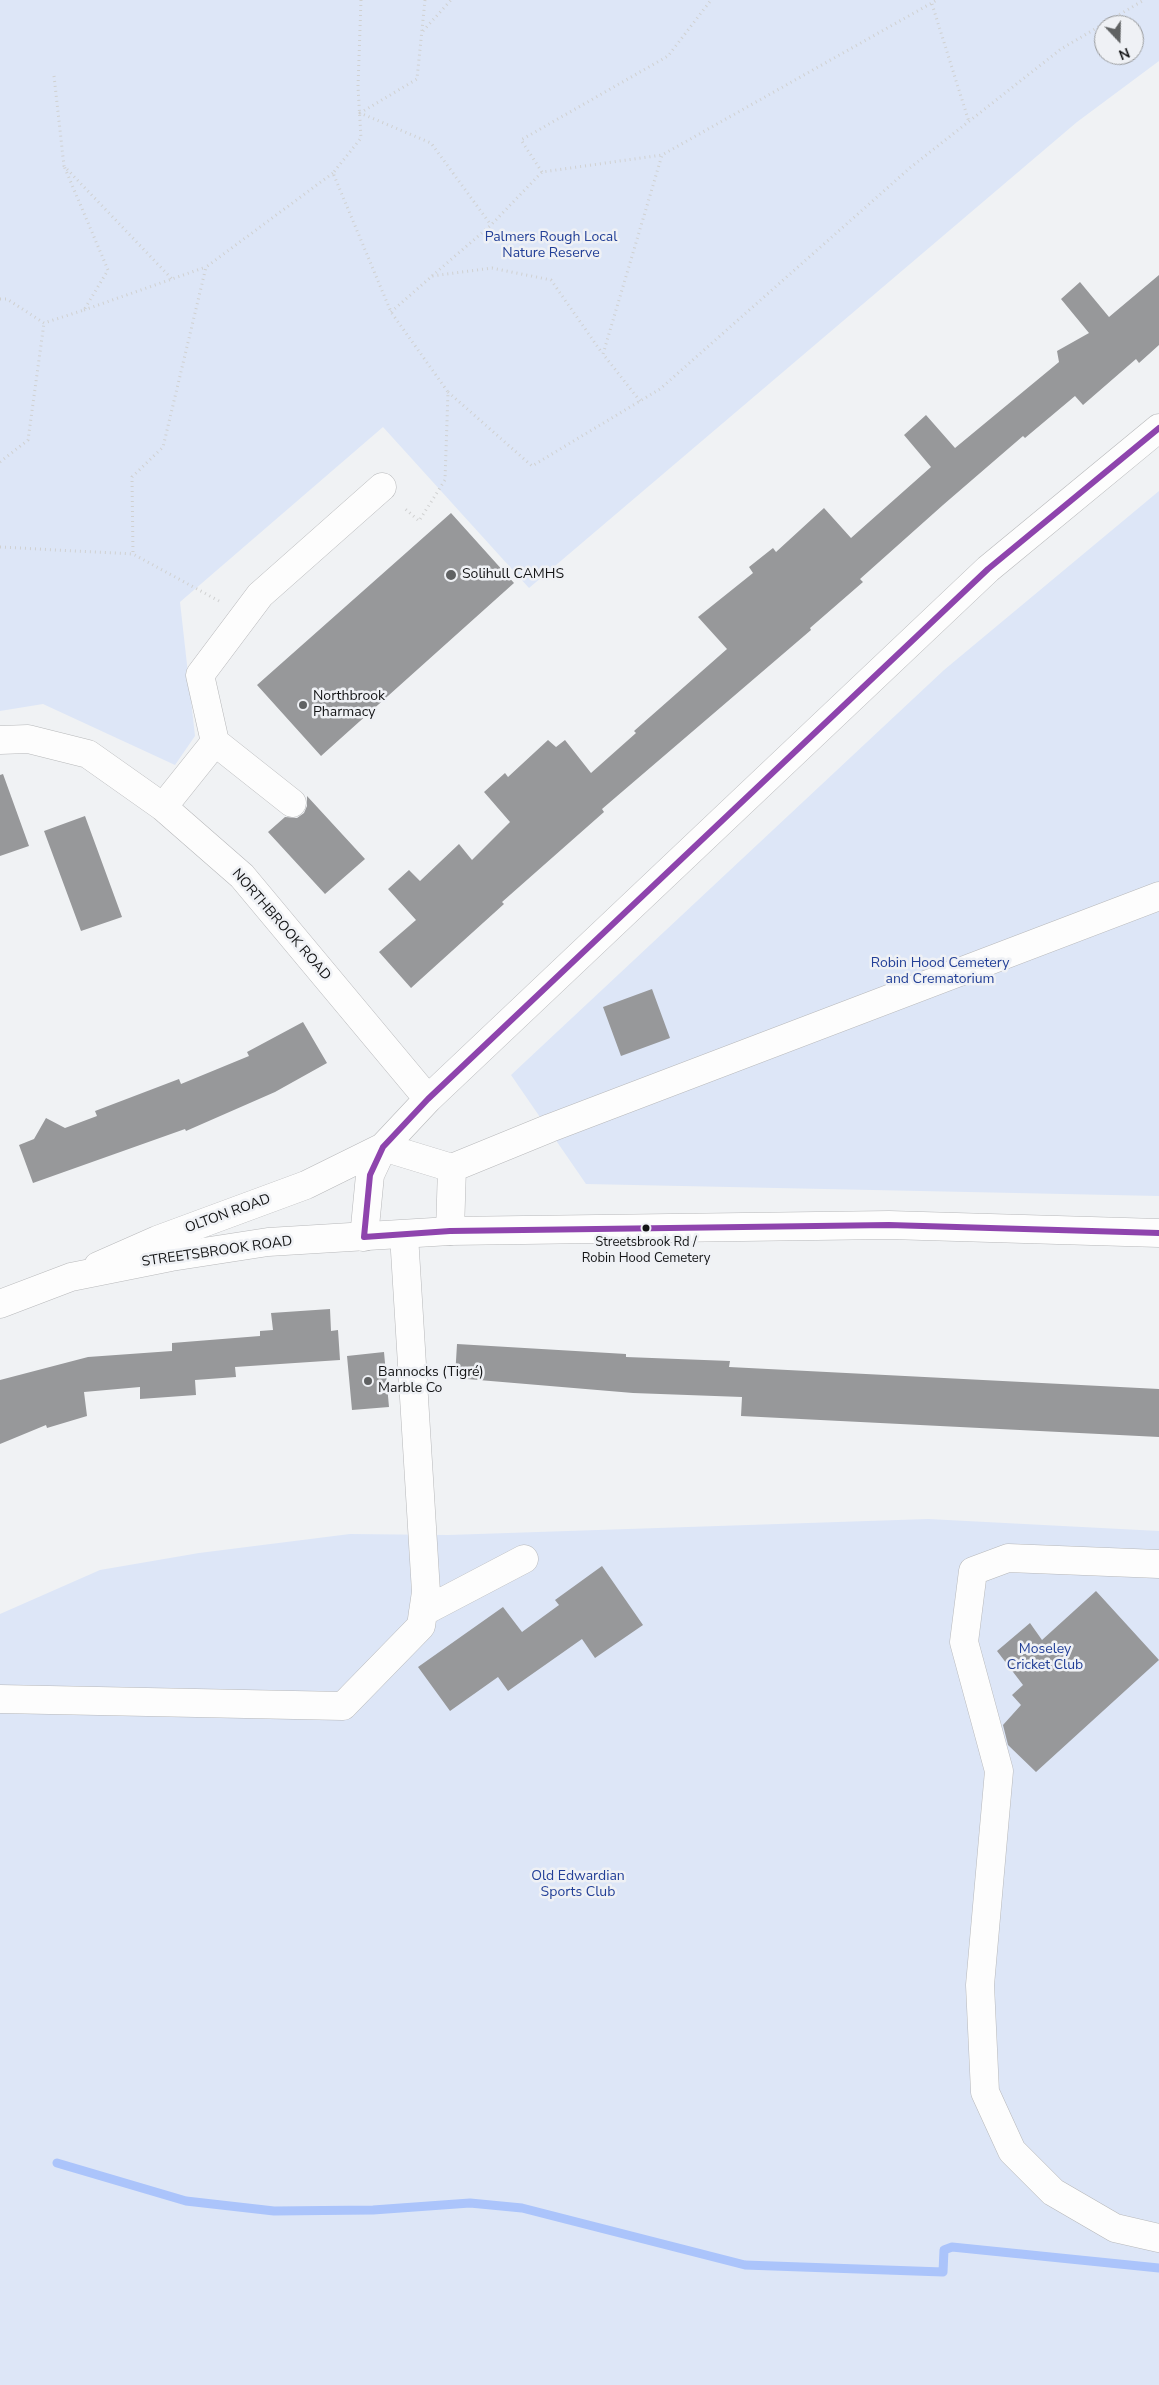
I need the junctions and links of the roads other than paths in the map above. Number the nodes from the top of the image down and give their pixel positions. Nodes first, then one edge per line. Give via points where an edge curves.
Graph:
1 (1159, 428) edge
2 (382, 487) road end
3 (0, 740) edge
4 (215, 742) junction
5 (292, 803) dead end
6 (163, 807) junction
7 (1159, 896) edge
8 (428, 1100) junction
9 (383, 1146) junction
10 (452, 1168) junction
11 (450, 1232) junction
12 (1159, 1233) edge
13 (404, 1235) junction
14 (364, 1237) junction
15 (71, 1277) junction
16 (0, 1304) edge
17 (524, 1559) dead end
18 (1159, 1564) edge
19 (423, 1612) junction
20 (0, 1699) edge
21 (1159, 2238) edge

1 - 8 street, OLTON ROAD via 988,569
2 - 4 street via 260,595 200,675
3 - 6 street, NORTHBROOK ROAD via 28,739 88,754
4 - 5 street
4 - 6 street
6 - 8 street, NORTHBROOK ROAD via 242,876
7 - 10 street
8 - 9 street, OLTON ROAD
9 - 10 street
9 - 14 street, OLTON ROAD via 370,1175
9 - 15 street, OLTON ROAD via 306,1185 157,1240
10 - 11 street
11 - 12 street, STREETSBROOK ROAD via 889,1225
11 - 13 street, STREETSBROOK ROAD
13 - 14 street, STREETSBROOK ROAD
13 - 19 street via 426,1592
14 - 15 street, STREETSBROOK ROAD via 268,1242
15 - 16 street, STREETSBROOK ROAD
17 - 19 street
18 - 21 street via 1008,1558 973,1571 964,1642 999,1771 980,1985 985,2092 1012,2151 1053,2192 1116,2228
19 - 20 street via 421,1626 343,1706

